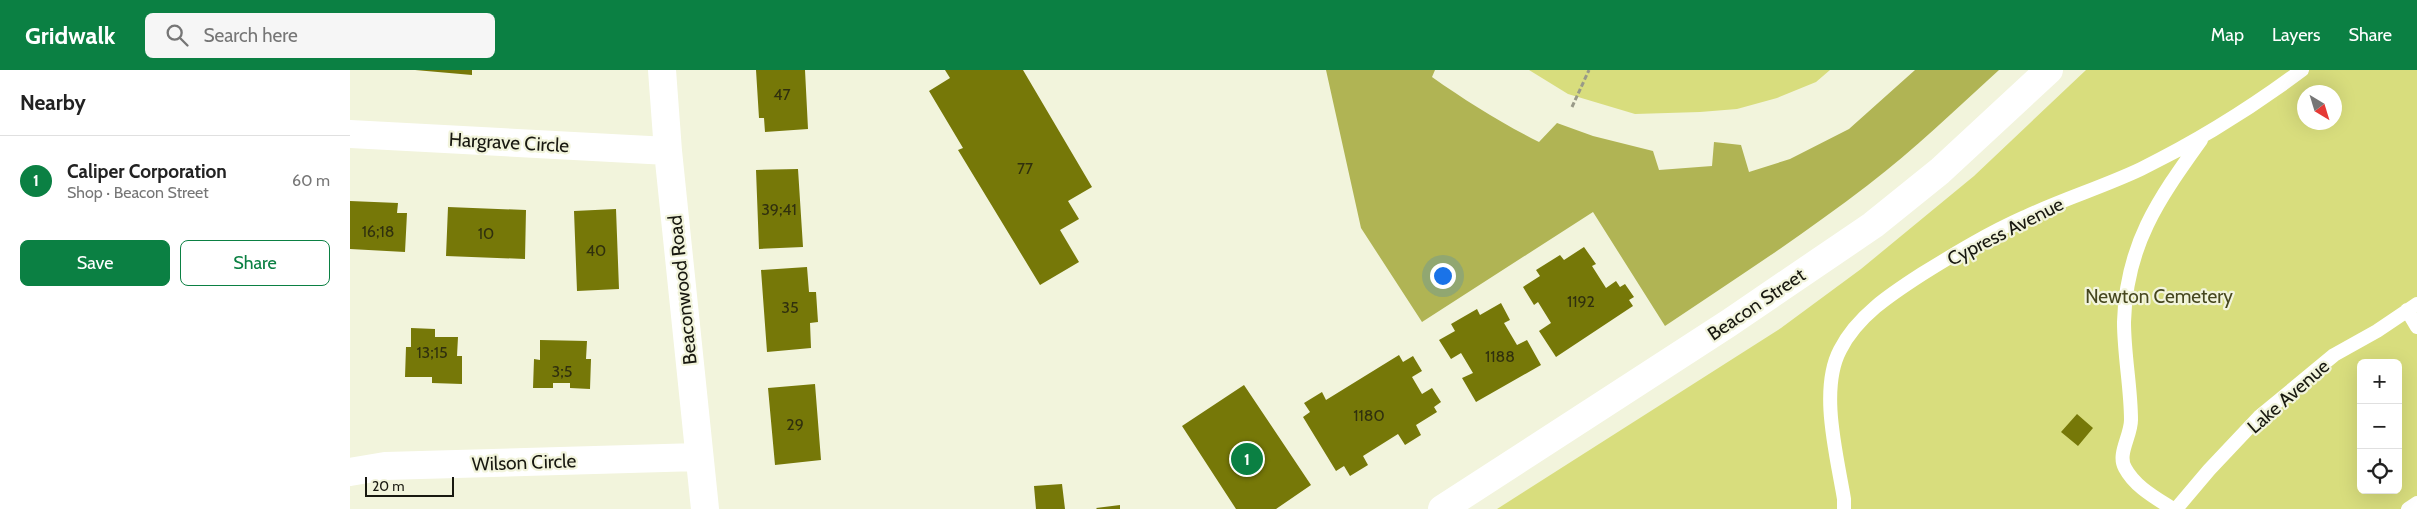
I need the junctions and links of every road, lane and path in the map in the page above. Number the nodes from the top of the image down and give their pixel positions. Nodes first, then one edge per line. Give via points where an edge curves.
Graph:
1 (662, 70) edge
2 (1589, 70) edge
3 (2048, 70) edge
4 (2302, 70) edge
5 (1572, 107) dead end
6 (350, 134) edge
7 (2204, 137) junction
8 (668, 151) junction
9 (2412, 307) edge
10 (2417, 327) edge
11 (699, 457) junction
12 (350, 472) edge
13 (2417, 503) edge
14 (705, 509) edge
15 (1442, 509) edge
16 (1844, 509) edge
17 (2175, 509) edge
18 (2408, 509) edge

1 - 8 street, Beaconwood Road
2 - 5 path
3 - 15 street, Beacon Street via 1940,171 1873,225
4 - 7 lane, Cypress Avenue
6 - 8 street, Hargrave Circle
7 - 16 lane, Cypress Avenue via 2138,170 1977,240 1907,283 1855,326 1839,350 1831,376 1830,406
7 - 17 lane via 2146,223 2131,261 2124,321 2132,421 2123,452 2124,467 2145,491
8 - 11 street, Beaconwood Road
9 - 10 lane
9 - 17 lane, Lake Avenue via 2334,355 2259,417
11 - 12 street, Wilson Circle via 385,466
11 - 14 street, Beaconwood Road
13 - 18 lane

